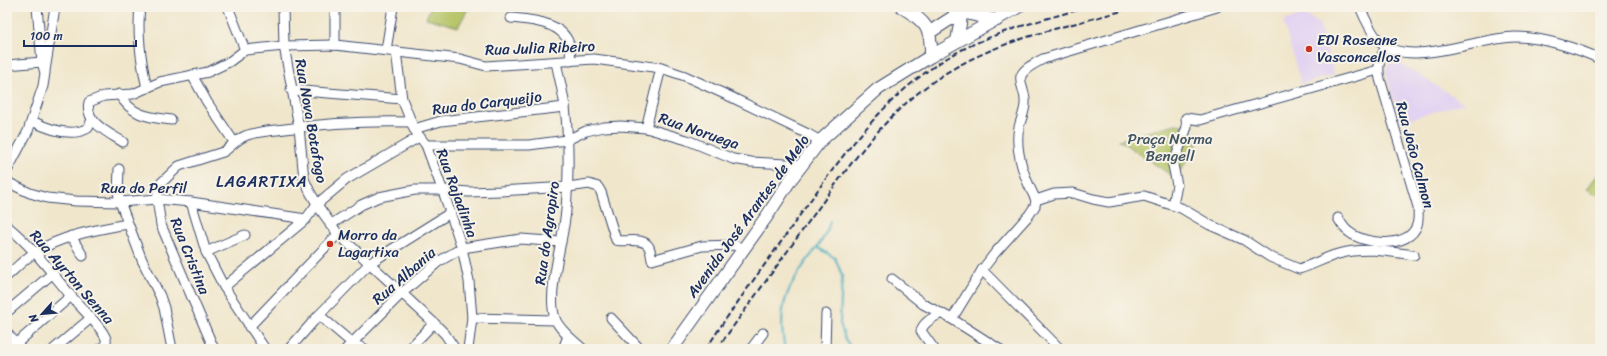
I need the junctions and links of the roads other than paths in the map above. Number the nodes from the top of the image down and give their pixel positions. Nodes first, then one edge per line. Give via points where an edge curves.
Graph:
1 (37, 7) edge
2 (55, 7) edge
3 (140, 7) edge
4 (228, 7) edge
5 (283, 7) edge
6 (336, 7) edge
7 (394, 7) edge
8 (902, 7) edge
9 (1018, 7) edge
10 (1217, 7) edge
11 (1360, 7) edge
12 (956, 10) edge
13 (511, 18) dead end
14 (996, 20) junction
15 (930, 32) junction
16 (957, 41) junction
17 (335, 45) junction
18 (284, 46) junction
19 (1386, 47) junction
20 (245, 50) junction
21 (386, 50) junction
22 (396, 51) junction
23 (931, 56) junction
24 (1600, 59) edge
25 (570, 61) junction
26 (42, 62) junction
27 (556, 62) junction
28 (7, 65) edge
29 (661, 68) junction
30 (1378, 70) junction
31 (45, 73) junction
32 (192, 75) junction
33 (147, 88) junction
34 (291, 90) junction
35 (119, 94) junction
36 (402, 98) junction
37 (565, 107) junction
38 (92, 120) junction
39 (171, 120) dead end
40 (32, 121) junction
41 (299, 127) junction
42 (646, 128) junction
43 (415, 129) junction
44 (567, 140) junction
45 (820, 141) junction
46 (123, 142) dead end
47 (234, 142) junction
48 (426, 145) junction
49 (802, 165) junction
50 (119, 169) dead end
51 (7, 171) edge
52 (7, 182) edge
53 (568, 187) junction
54 (442, 190) junction
55 (156, 199) junction
56 (1036, 200) junction
57 (120, 202) junction
58 (191, 202) junction
59 (318, 204) junction
60 (1173, 205) junction
61 (450, 213) junction
62 (1338, 218) dead end
63 (306, 219) junction
64 (127, 224) junction
65 (330, 225) junction
66 (7, 226) edge
67 (338, 234) junction
68 (245, 235) dead end
69 (71, 236) junction
70 (561, 242) junction
71 (462, 248) junction
72 (744, 249) junction
73 (206, 252) junction
74 (34, 253) junction
75 (1414, 255) dead end
76 (84, 256) dead end
77 (370, 264) junction
78 (982, 270) junction
79 (52, 273) junction
80 (7, 276) edge
81 (892, 279) dead end
82 (224, 287) junction
83 (402, 293) junction
84 (71, 296) junction
85 (7, 312) edge
86 (941, 313) junction
87 (826, 314) dead end
88 (319, 315) junction
89 (91, 318) junction
90 (472, 318) junction
91 (611, 318) dead end
92 (952, 319) junction
93 (555, 320) junction
94 (434, 323) junction
95 (249, 327) junction
96 (7, 333) edge
97 (763, 333) dead end
98 (568, 336) junction
99 (19, 346) edge
100 (349, 346) edge
101 (754, 348) edge
102 (54, 349) edge
103 (100, 349) edge
104 (172, 349) edge
105 (214, 349) edge
106 (265, 349) edge
107 (290, 349) edge
108 (365, 349) edge
109 (409, 349) edge
110 (455, 349) edge
111 (468, 349) edge
112 (563, 349) edge
113 (583, 349) edge
114 (640, 349) edge
115 (672, 349) edge
116 (825, 349) edge
117 (934, 349) edge
118 (999, 349) edge
119 (1060, 349) edge

1 - 26 street
2 - 31 street
3 - 33 street via 139,30
4 - 20 street
5 - 18 street, Rua Nova Botafogo
6 - 17 street
7 - 21 street
8 - 15 main road via 924,23
9 - 14 main road, Avenida José Arantes de Melo
10 - 56 street via 1043,59 1025,71 1021,80 1025,100 1024,113 1019,126 1018,140 1024,174
11 - 19 street via 1372,31
12 - 14 main road
12 - 15 main road
12 - 16 main road via 960,24
13 - 25 street via 539,21 555,28 565,37 570,47
14 - 16 main road, Avenida José Arantes de Melo
15 - 23 main road
16 - 23 main road, Avenida José Arantes de Melo
17 - 18 street, Rua Julia Ribeiro
17 - 21 street, Rua Julia Ribeiro
18 - 20 street, Rua Julia Ribeiro
18 - 34 street, Rua Nova Botafogo
19 - 24 street via 1419,54 1515,37 1545,41
19 - 30 street
20 - 32 street via 214,70
21 - 22 street, Rua Julia Ribeiro
22 - 27 street, Rua Julia Ribeiro via 460,59 493,67
22 - 36 street, Rua Rajadinha
23 - 45 main road, Avenida José Arantes de Melo via 878,89
25 - 27 street, Rua Julia Ribeiro
25 - 29 street, Rua Julia Ribeiro via 594,60
26 - 28 street
26 - 31 street
27 - 37 street, Rua do Agropiro
29 - 42 street
29 - 45 street, Rua Julia Ribeiro via 731,97
30 - 60 street via 1200,120 1186,118 1186,127 1174,165 1177,185
30 - 62 street, Rua João Calmon via 1418,207 1418,225 1408,238 1386,242 1356,237 1348,232
31 - 40 street
32 - 33 street via 160,82
32 - 47 street
33 - 35 street via 133,94
34 - 36 street
34 - 41 street, Rua Nova Botafogo
35 - 38 street via 91,101 88,105
35 - 39 street via 129,108 136,112
36 - 43 street, Rua Rajadinha
37 - 43 street, Rua do Carqueijo via 441,121
37 - 44 street, Rua do Agropiro
38 - 40 street via 88,128 77,132 52,130
38 - 46 street
40 - 51 street
41 - 43 street via 371,122
41 - 47 street via 259,132
41 - 59 street, Rua Nova Botafogo via 304,178
42 - 44 street, Rua Noruega via 604,126
42 - 49 street, Rua Noruega via 687,140 733,159
43 - 48 street, Rua Rajadinha
43 - 59 street, Rua do Carqueijo via 347,179
44 - 48 street, Rua Noruega via 528,145
44 - 53 street, Rua do Agropiro
45 - 49 main road, Avenida José Arantes de Melo
47 - 55 street via 223,152 179,166 160,185
48 - 54 street, Rua Rajadinha
49 - 72 main road, Avenida José Arantes de Melo
50 - 57 street
52 - 57 street, Rua do Perfil via 47,198 76,202
53 - 54 street via 469,192
53 - 70 street, Rua do Agropiro
53 - 72 street via 598,187 616,240 645,243 649,246 652,260 702,246 734,245
54 - 61 street, Rua Rajadinha
54 - 65 street via 416,190 379,196
55 - 57 street, Rua do Perfil
55 - 58 street, Rua do Perfil
55 - 105 street, Rua Cristina via 161,225
56 - 60 street via 1054,194 1072,193 1109,202 1144,196
56 - 78 street via 1029,215
57 - 64 street
58 - 63 street, Rua do Perfil
58 - 73 street
59 - 63 street, Rua do Carqueijo
59 - 65 street, Rua Nova Botafogo
60 - 75 street via 1244,240 1270,257 1299,269 1343,253 1362,251
61 - 71 street, Rua Rajadinha
61 - 77 street
63 - 82 street, Rua do Carqueijo
64 - 69 street
64 - 104 street via 160,296
65 - 67 street, Rua Nova Botafogo
66 - 74 street, Rua Ayrton Senna
67 - 77 street, Rua Nova Botafogo
67 - 95 street
68 - 73 street
69 - 74 street
69 - 76 street
70 - 71 street, Rua Albania via 521,239
70 - 93 street, Rua do Agropiro via 553,293
71 - 83 street, Rua Albania via 438,262
71 - 90 street, Rua Rajadinha via 469,281
72 - 115 main road, Avenida José Arantes de Melo
73 - 82 street
74 - 79 street, Rua Ayrton Senna
74 - 80 street
77 - 83 street, Rua Nova Botafogo
77 - 88 street
78 - 92 street
78 - 119 street
79 - 84 street, Rua Ayrton Senna
79 - 85 street
81 - 86 street via 923,304
82 - 95 street
83 - 94 street, Rua Nova Botafogo
83 - 100 street, Rua Albania
84 - 89 street, Rua Ayrton Senna
84 - 99 street
86 - 92 street
86 - 117 street via 926,322 921,330
87 - 116 street
88 - 100 street
88 - 107 street
89 - 102 street
89 - 103 street, Rua Ayrton Senna via 105,336 105,345
90 - 93 street
90 - 111 street, Rua Rajadinha
91 - 114 street
92 - 118 street
93 - 98 street
94 - 109 street
94 - 110 street, Rua Nova Botafogo via 446,334
95 - 106 street
96 - 99 street
97 - 101 street
98 - 112 street
98 - 113 street
100 - 108 street

